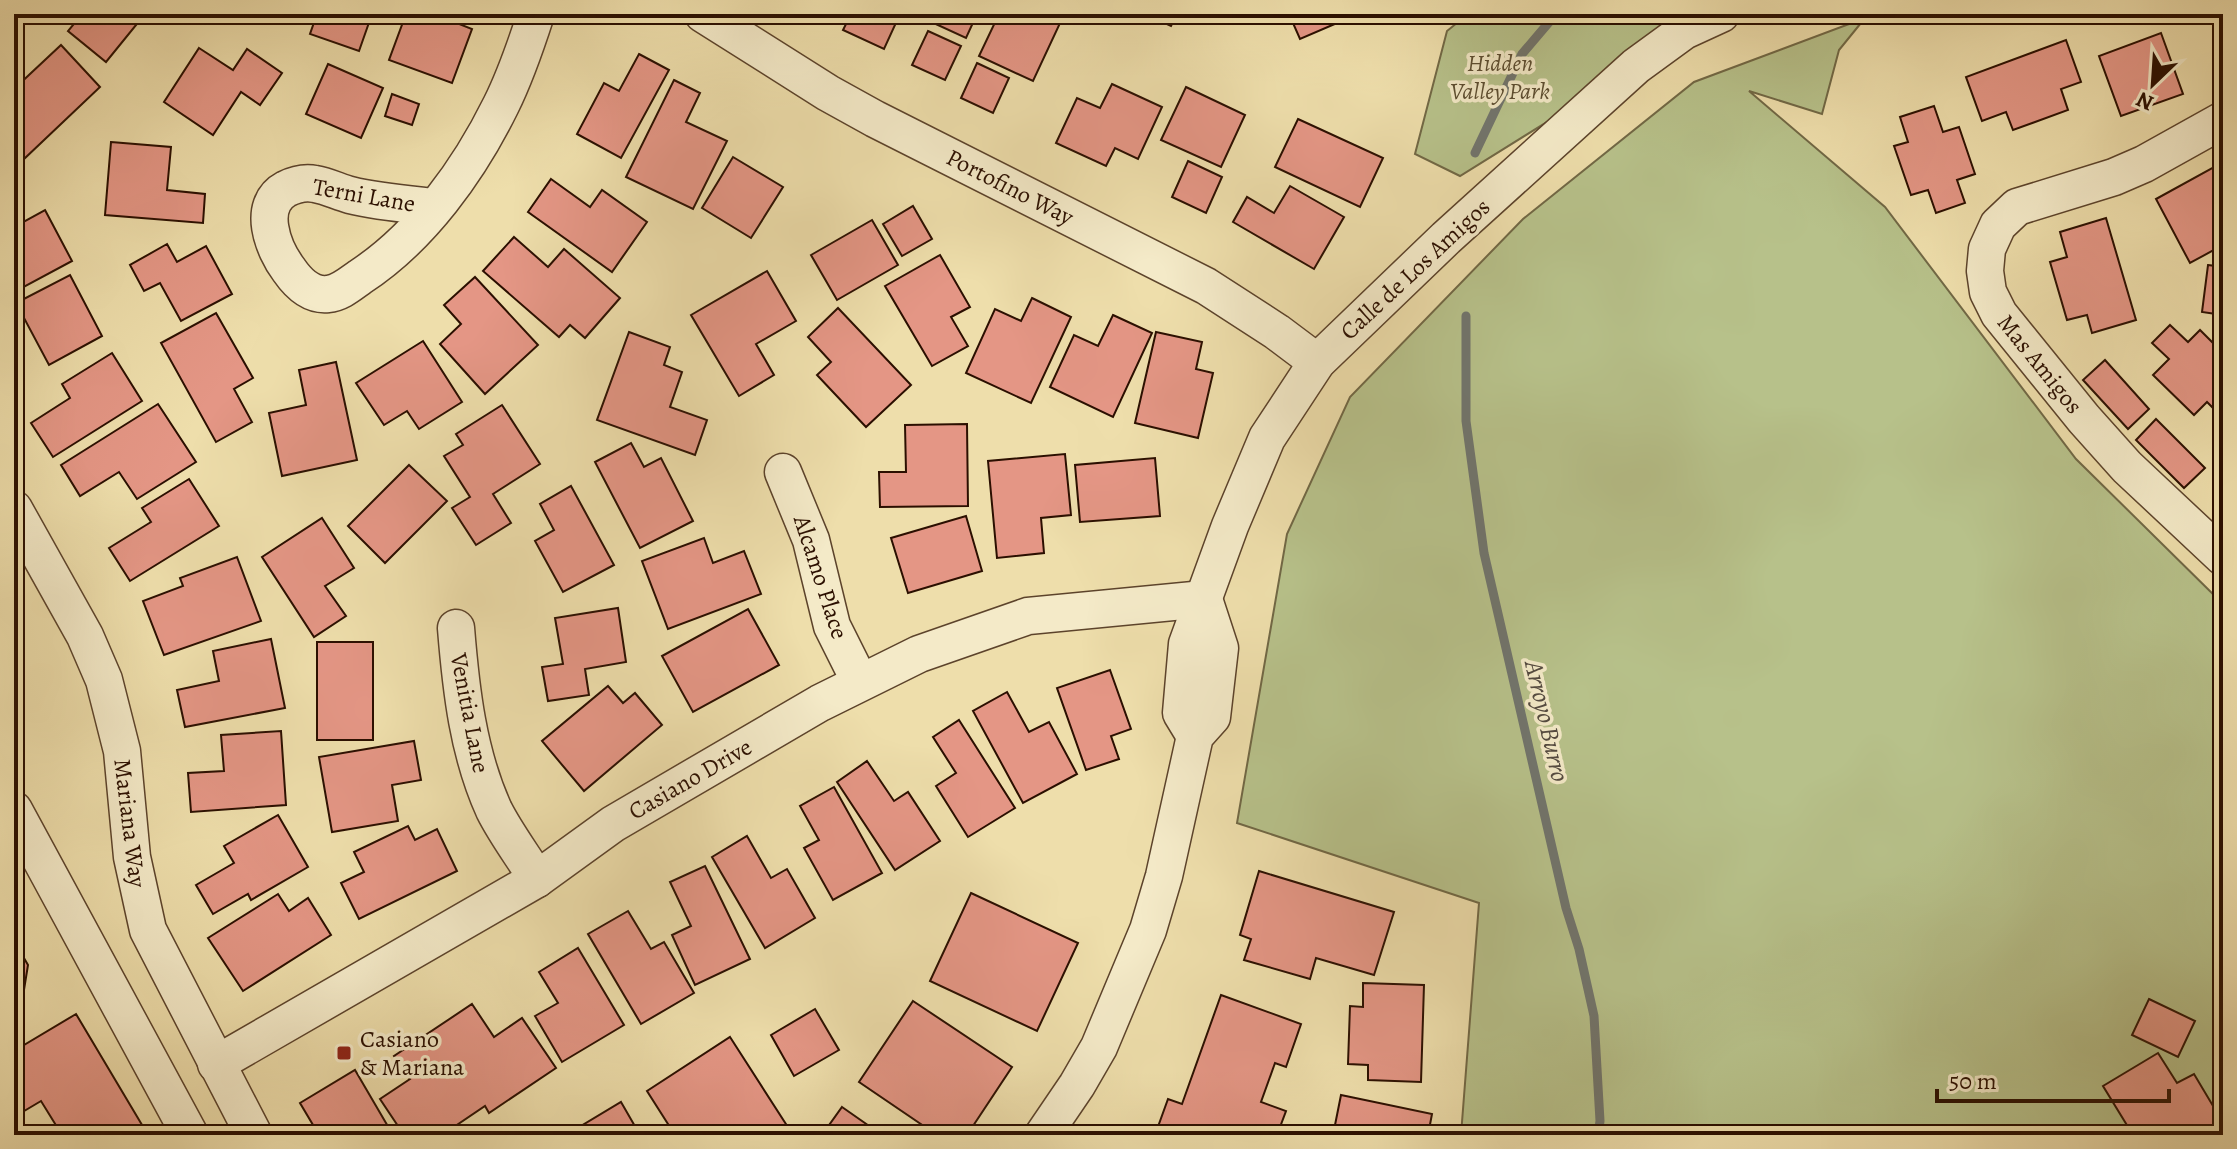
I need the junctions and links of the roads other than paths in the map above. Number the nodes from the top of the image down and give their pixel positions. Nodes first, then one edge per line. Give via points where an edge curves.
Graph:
1 (536, 14) edge
2 (703, 14) edge
3 (1721, 14) edge
4 (2223, 120) edge
5 (435, 207) dead end
6 (1317, 362) junction
7 (783, 472) dead end
8 (14, 509) edge
9 (2223, 557) edge
10 (1204, 599) junction
11 (456, 628) dead end
12 (860, 682) junction
13 (14, 810) edge
14 (537, 879) junction
15 (216, 1064) junction
16 (190, 1135) edge
17 (254, 1135) edge
18 (1043, 1135) edge

1 - 5 street, Terni Lane via 500,107
2 - 6 street, Portofino Way via 875,119 1206,286
3 - 6 street, Calle de Los Amigos via 1684,31 1636,66
4 - 9 street, Mas Amigos via 2114,177 2017,207 1998,225 1987,249 1985,271 1999,314 2084,419
6 - 10 street, Calle de Los Amigos via 1267,438
7 - 12 street, Alcamo Place via 811,540 832,626
8 - 15 street, Mariana Way via 104,680 122,751 132,857 148,930
10 - 12 street, Casiano Drive via 1028,616 919,654
10 - 18 street via 1220,648 1212,717 1195,736 1164,876 1134,970 1099,1047
11 - 14 street, Venitia Lane via 461,690 479,774
12 - 14 street, Casiano Drive via 613,824
13 - 16 street
14 - 15 street, Casiano Drive
15 - 17 street, Mariana Way

